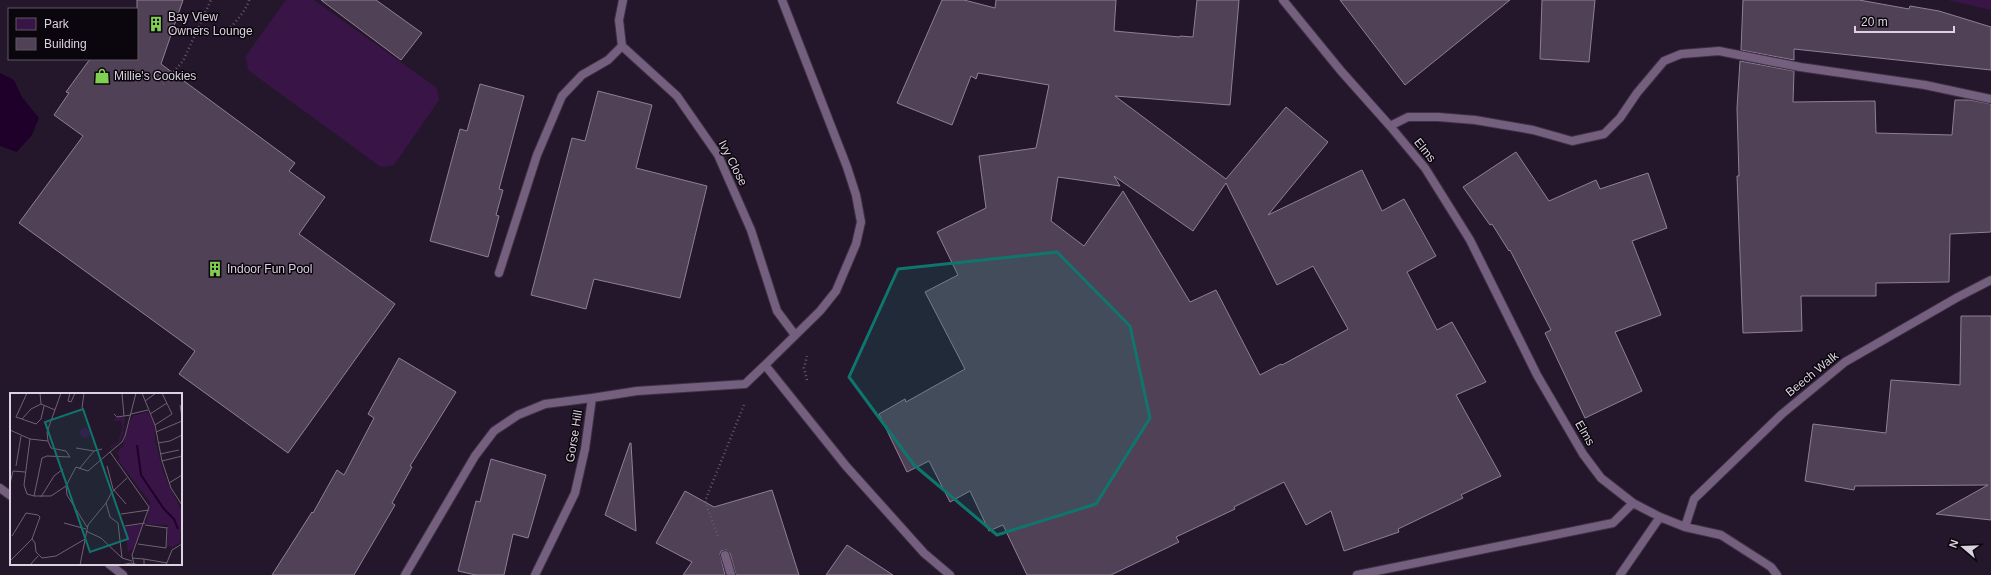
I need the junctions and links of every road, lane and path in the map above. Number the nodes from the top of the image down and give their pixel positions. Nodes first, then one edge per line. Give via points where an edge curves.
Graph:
1 (211, 0) edge
2 (249, 0) edge
3 (623, 0) edge
4 (782, 0) edge
5 (1283, 0) edge
6 (197, 31) junction
7 (622, 46) junction
8 (163, 84) dead end
9 (1991, 99) edge
10 (1390, 126) junction
11 (499, 273) dead end
12 (1991, 280) edge
13 (795, 335) junction
14 (765, 365) junction
15 (745, 384) junction
16 (592, 398) junction
17 (0, 488) edge
18 (10, 495) edge
19 (1633, 503) junction
20 (1660, 517) junction
21 (1685, 527) junction
22 (725, 555) joint
23 (110, 565) edge
24 (123, 575) edge
25 (405, 575) edge
26 (535, 575) edge
27 (731, 575) edge
28 (950, 575) edge
29 (1357, 575) edge
30 (1620, 575) edge
31 (1777, 575) edge

1 - 6 path
2 - 6 path via 235,23 222,33 208,34
3 - 7 lane via 619,20
4 - 13 lane via 847,167 856,195 860,222 856,244 836,291
5 - 10 lane, Elms
6 - 8 path via 183,61
7 - 11 lane via 608,60 582,75 562,96 537,155
7 - 13 lane, Ivy Close via 677,96 718,155 751,230 777,311
9 - 10 lane via 1719,51 1681,54 1664,61 1620,118 1604,134 1572,140 1475,120 1438,117 1408,117
10 - 19 lane, Elms via 1425,168 1470,240 1537,375 1583,454 1601,478
12 - 21 lane, Beech Walk via 1845,362 1782,414 1694,499
13 - 14 lane
14 - 15 lane
14 - 28 lane via 846,466 924,553
15 - 16 lane via 637,391
15 - 22 path via 744,408 705,501
16 - 25 lane, Gorse Hill via 545,404 518,415 494,431 475,456
16 - 26 lane, Gorse Hill via 585,449 575,493
17 - 18 lane
19 - 20 lane, Elms
19 - 29 lane via 1613,523
20 - 21 lane, Elms
20 - 30 lane
21 - 31 lane, Elms via 1721,535 1771,567
22 - 27 lane
23 - 24 lane

